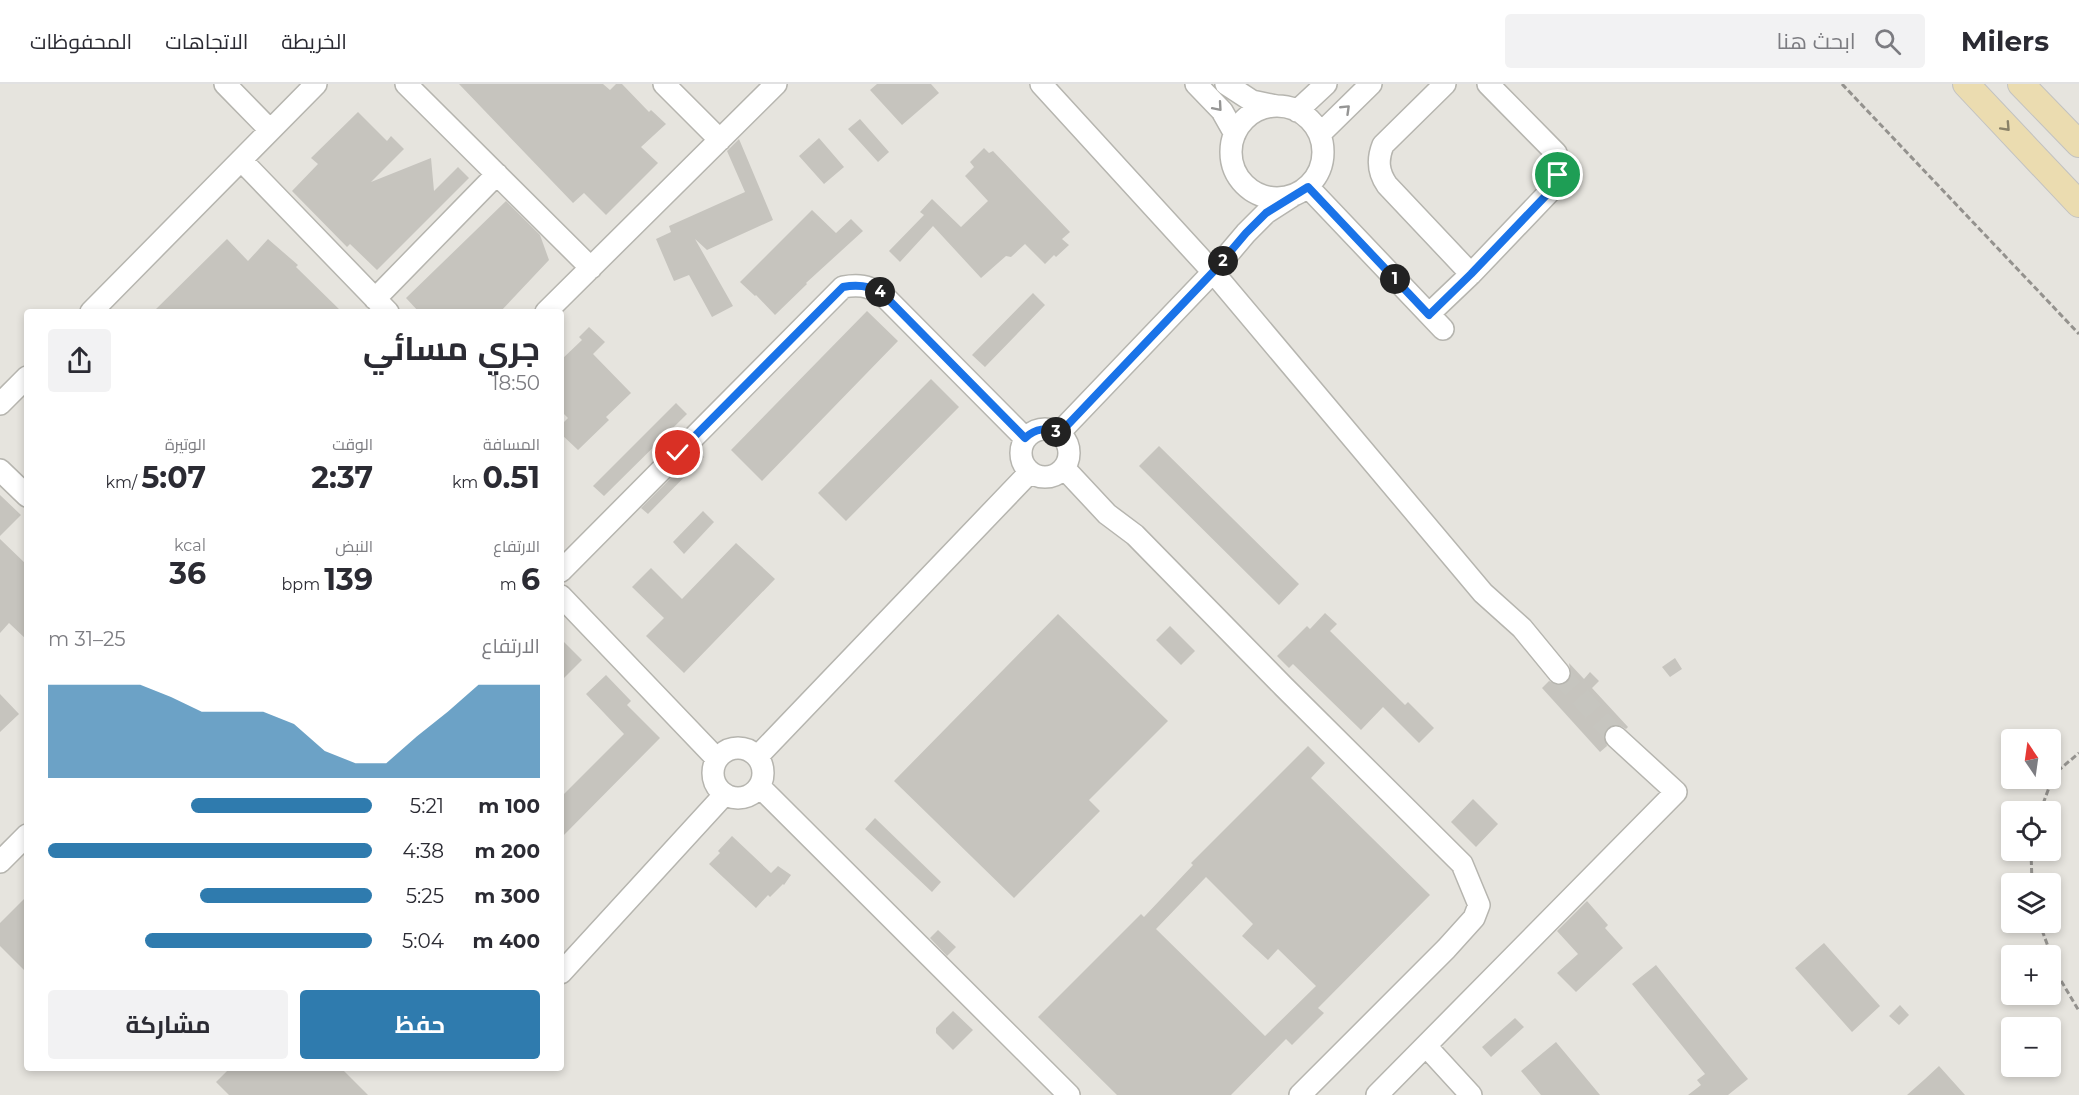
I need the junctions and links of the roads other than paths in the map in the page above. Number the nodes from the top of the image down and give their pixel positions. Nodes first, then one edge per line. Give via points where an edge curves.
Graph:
1 (225, 84) edge
2 (316, 84) edge
3 (406, 84) edge
4 (664, 84) edge
5 (776, 84) edge
6 (1041, 84) edge
7 (1196, 84) edge
8 (1226, 84) edge
9 (1326, 84) edge
10 (1371, 84) edge
11 (1445, 84) edge
12 (1488, 84) edge
13 (1966, 84) edge
14 (2021, 84) edge
15 (1288, 109) junction
16 (270, 130) junction
17 (1235, 134) junction
18 (1320, 134) junction
19 (720, 140) junction
20 (2079, 144) edge
21 (241, 160) junction
22 (497, 174) junction
23 (1237, 174) junction
24 (1301, 191) junction
25 (2079, 204) edge
26 (1246, 233) junction
27 (591, 268) junction
28 (1213, 272) junction
29 (1471, 274) junction
30 (381, 305) edge
31 (94, 309) edge
32 (549, 309) edge
33 (24, 380) edge
34 (0, 404) edge
35 (1059, 434) junction
36 (1025, 438) junction
37 (1064, 468) junction
38 (0, 470) edge
39 (1030, 472) junction
40 (24, 493) edge
41 (564, 568) edge
42 (564, 600) edge
43 (1558, 673) tunnel mouth
44 (1616, 737) tunnel mouth
45 (758, 756) junction
46 (717, 759) junction
47 (760, 787) junction
48 (725, 794) junction
49 (24, 838) edge
50 (2, 856) edge
51 (564, 970) edge
52 (1426, 1046) junction
53 (1069, 1095) edge
54 (1299, 1095) edge
55 (1377, 1095) edge
56 (1471, 1095) edge

1 - 16 street
2 - 16 street
3 - 22 street
4 - 19 street
5 - 19 street
6 - 28 street
7 -> 17 street via 1222,111
8 - 15 street via 1252,101
9 - 15 street
18 -> 10 street
11 - 29 street via 1383,145 1378,166 1387,185
12 - 29 street via 1549,145 1559,164 1556,185
13 -> 25 main road
14 - 20 main road
15 - 17 street via 1265,108 1250,115
15 - 18 street via 1311,120
16 - 21 street
17 - 23 street via 1231,150
18 - 24 street via 1323,158 1318,174
19 - 27 street
21 - 30 street
21 - 31 street
22 - 27 street
22 - 30 street
23 - 24 street via 1247,187 1261,195 1278,198
23 - 26 street via 1246,210
24 - 26 street via 1266,213
24 - 29 street via 1436,322
26 - 28 street
27 - 32 street
28 - 35 street
28 - 43 street via 1483,593 1522,628
33 - 34 street
35 - 36 street via 1045,428
35 - 37 street via 1069,453
36 - 39 street via 1021,460
36 - 41 street via 881,292 866,286 843,287
37 - 39 street via 1052,476
37 - 54 street via 1462,864 1479,905 1474,918 1446,949
38 - 40 street
39 - 45 street
42 - 46 street
44 - 52 street via 1676,792
45 - 46 street via 745,748 729,749
45 - 47 street via 764,771
46 - 48 street via 712,774 718,789
47 - 48 street via 747,797 732,798
47 - 53 street
48 - 51 street
49 - 50 street
52 - 55 street
52 - 56 street

